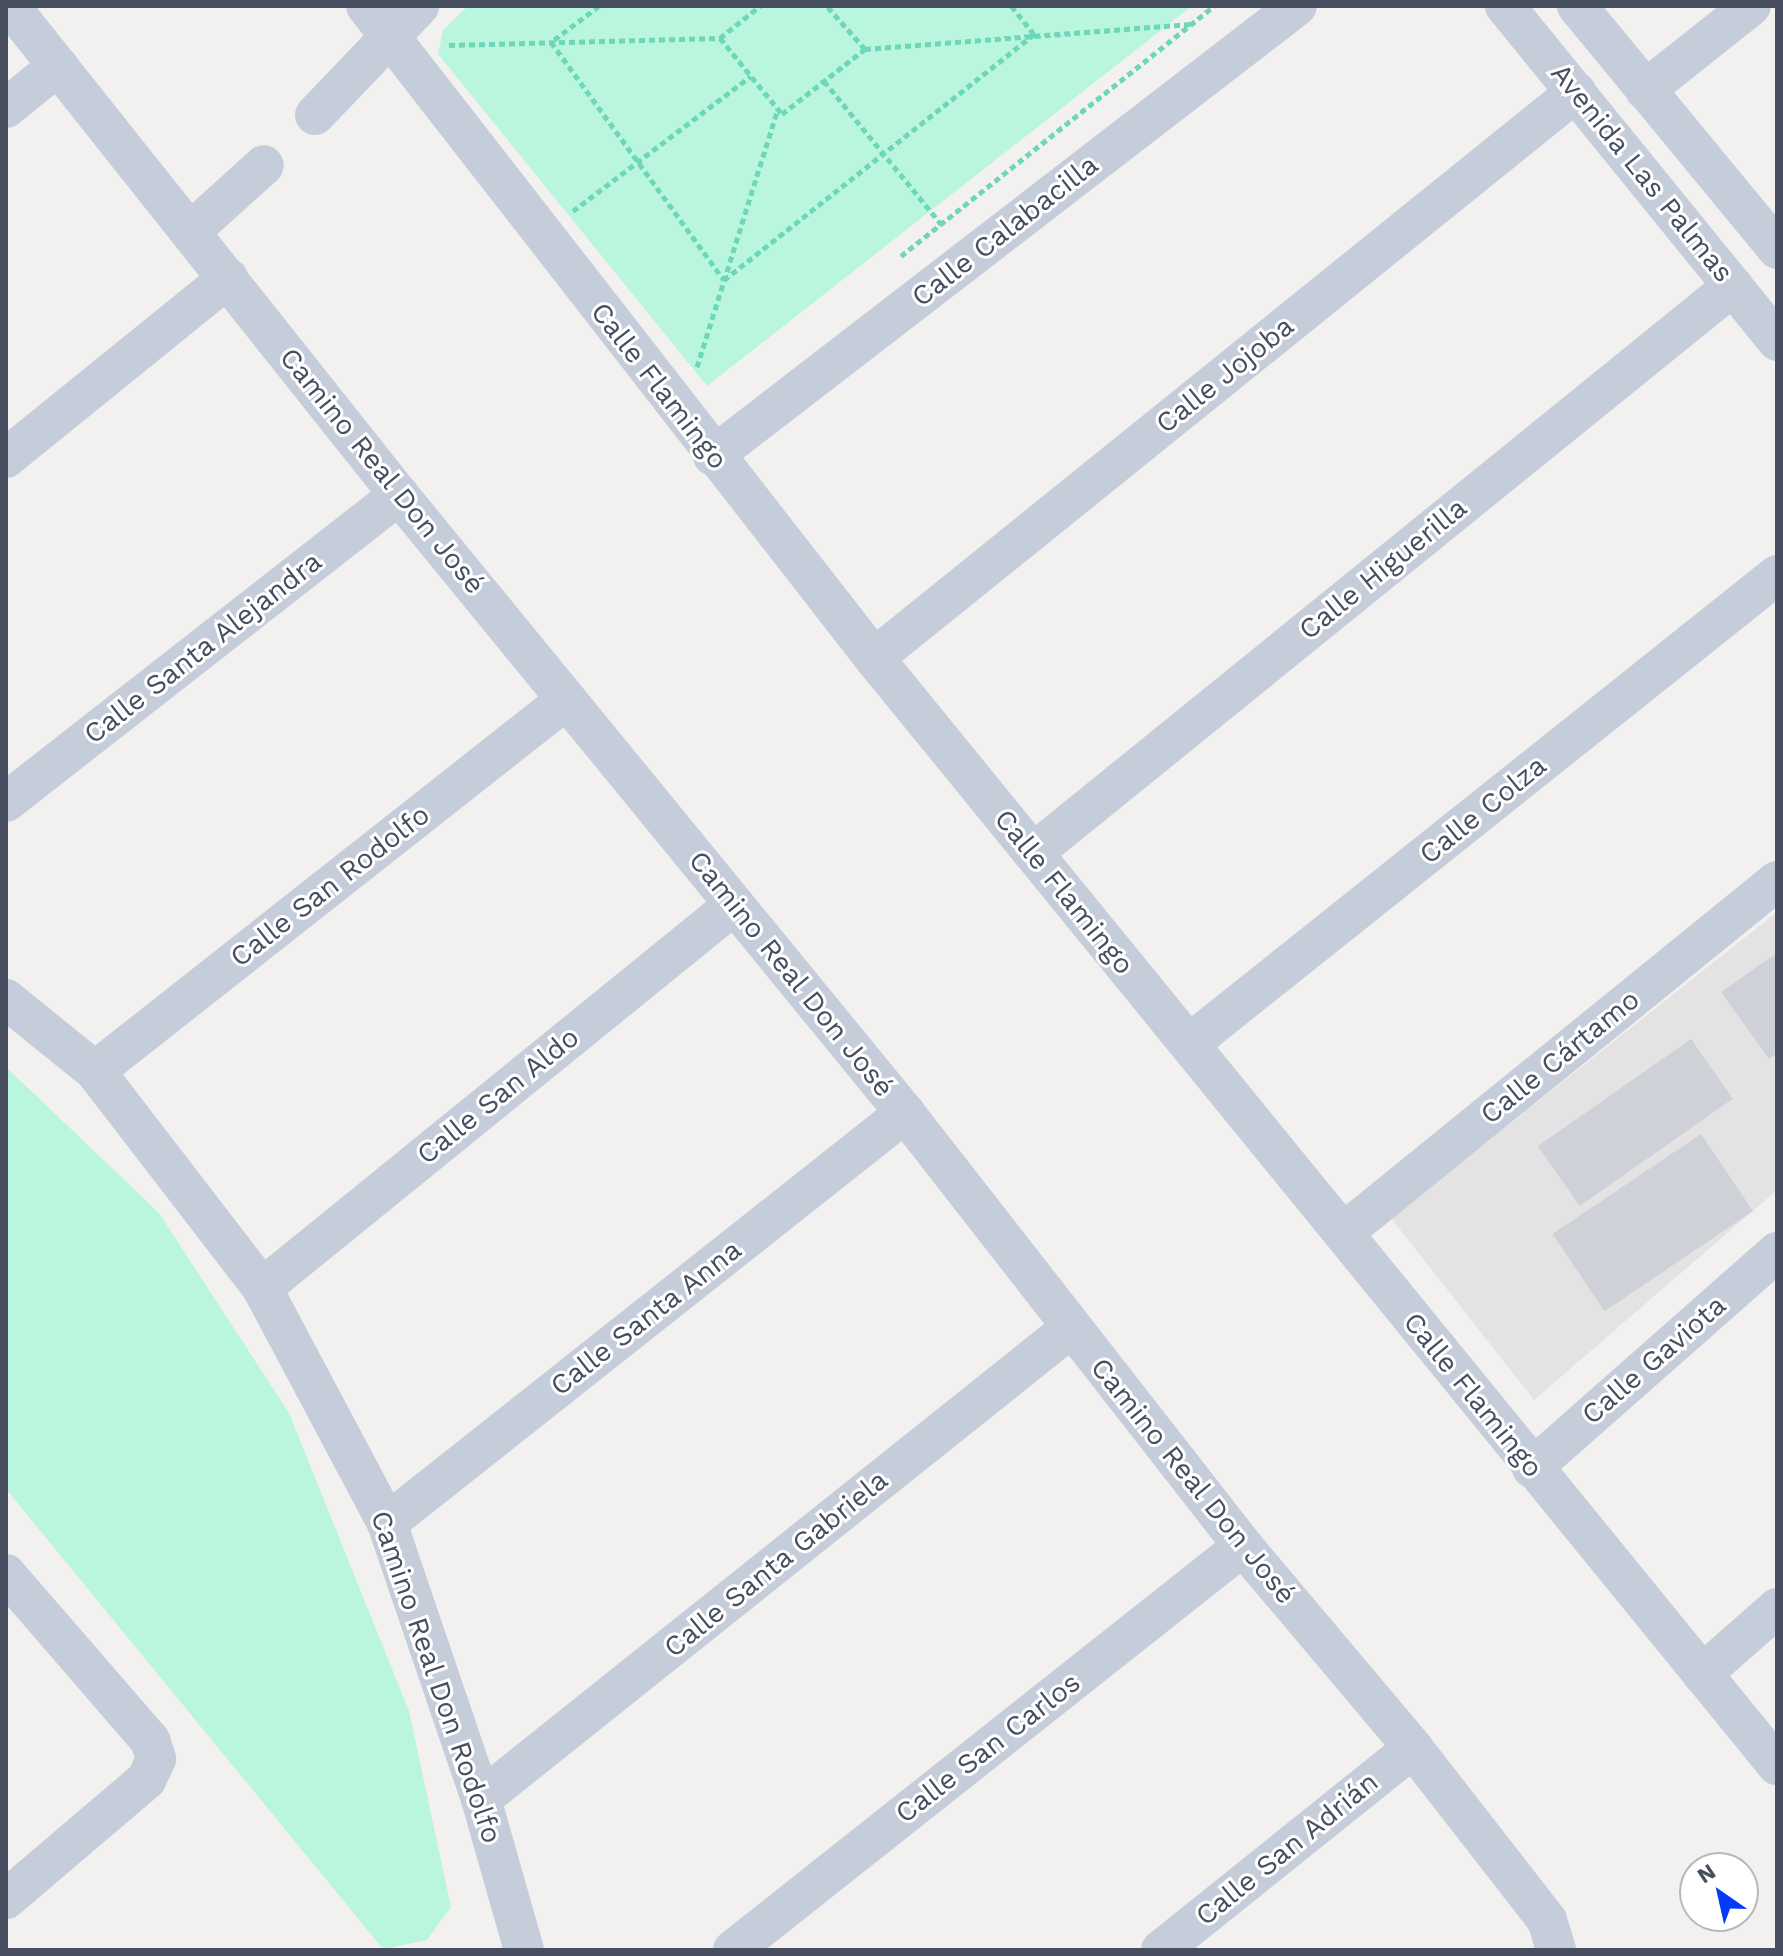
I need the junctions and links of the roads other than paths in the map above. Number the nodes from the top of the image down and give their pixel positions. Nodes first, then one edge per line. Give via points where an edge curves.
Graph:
1 (10, 6) edge
2 (419, 6) edge
3 (1297, 6) edge
4 (1505, 6) edge
5 (1577, 6) edge
6 (1751, 6) edge
7 (378, 21) edge
8 (58, 66) junction
9 (1645, 90) junction
10 (1576, 92) junction
11 (6, 108) edge
12 (315, 115) dead end
13 (264, 165) dead end
14 (191, 231) junction
15 (1777, 249) edge
16 (228, 278) junction
17 (1733, 286) junction
18 (1775, 334) edge
19 (713, 456) junction
20 (6, 458) edge
21 (399, 495) junction
22 (1777, 575) edge
23 (874, 658) junction
24 (566, 700) junction
25 (6, 802) edge
26 (1033, 853) junction
27 (1777, 881) edge
28 (734, 905) junction
29 (6, 999) edge
30 (1189, 1044) junction
31 (95, 1071) junction
32 (905, 1113) junction
33 (1343, 1233) junction
34 (1777, 1252) edge
35 (262, 1288) junction
36 (1071, 1328) junction
37 (1532, 1468) junction
38 (387, 1523) junction
39 (1243, 1546) junction
40 (6, 1574) edge
41 (1777, 1608) edge
42 (1702, 1674) junction
43 (1413, 1748) junction
44 (1777, 1765) edge
45 (481, 1799) junction
46 (6, 1899) edge
47 (524, 1950) edge
48 (733, 1950) edge
49 (1161, 1950) edge
50 (1556, 1950) edge

1 - 8 street, Camino Real Don José
2 - 7 street
3 - 19 street, Calle Calabacilla
4 - 10 street, Avenida Las Palmas
5 - 9 street, Avenida Las Palmas
6 - 9 street
7 - 12 street
7 - 19 street, Calle Flamingo
8 - 11 street
8 - 14 street, Camino Real Don José
9 - 15 street, Avenida Las Palmas
10 - 17 street, Avenida Las Palmas
10 - 23 street, Calle Jojoba
13 - 14 street
14 - 16 street, Camino Real Don José
16 - 20 street
16 - 21 street, Camino Real Don José
17 - 18 street, Avenida Las Palmas
17 - 26 street, Calle Higuerilla
19 - 23 street, Calle Flamingo
21 - 24 street, Camino Real Don José
21 - 25 street, Calle Santa Alejandra
22 - 30 street, Calle Colza
23 - 26 street, Calle Flamingo
24 - 28 street, Camino Real Don José
24 - 31 street, Calle San Rodolfo
26 - 30 street, Calle Flamingo
27 - 33 street, Calle Cártamo
28 - 32 street, Camino Real Don José
28 - 35 street, Calle San Aldo
29 - 31 street, Camino Real Don Rodolfo
30 - 33 street, Calle Flamingo
31 - 35 street, Camino Real Don Rodolfo
32 - 36 street, Camino Real Don José
32 - 38 street, Calle Santa Anna
33 - 37 street, Calle Flamingo
34 - 37 street, Calle Gaviota
35 - 38 street, Camino Real Don Rodolfo
36 - 39 street, Camino Real Don José
36 - 45 street, Calle Santa Gabriela
37 - 42 street, Calle Flamingo
38 - 45 street, Camino Real Don Rodolfo
39 - 43 street, Camino Real Don José
39 - 48 street, Calle San Carlos
40 - 46 street via 150,1740 156,1759 153,1772
41 - 42 street
42 - 44 street, Calle Flamingo
43 - 49 street, Calle San Adrián
43 - 50 street, Camino Real Don José via 1547,1920
45 - 47 street, Camino Real Don Rodolfo

